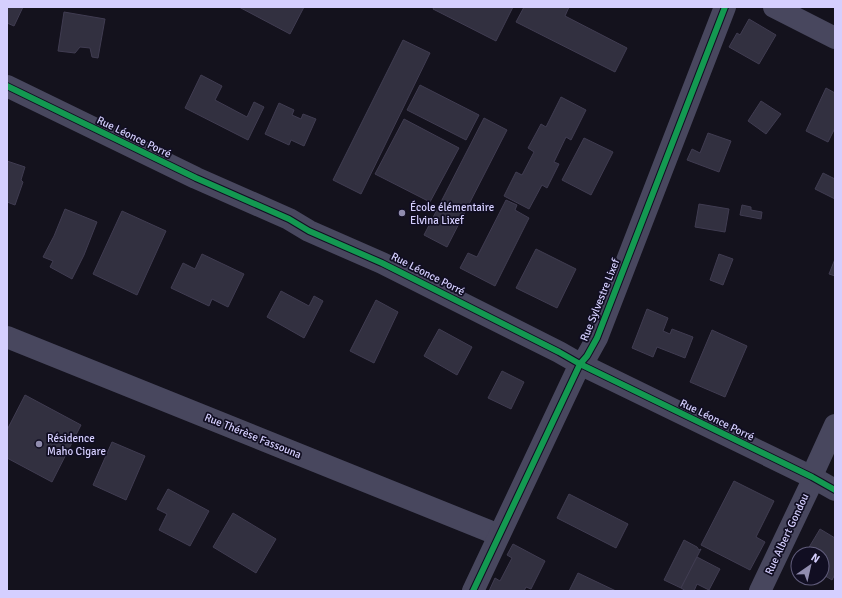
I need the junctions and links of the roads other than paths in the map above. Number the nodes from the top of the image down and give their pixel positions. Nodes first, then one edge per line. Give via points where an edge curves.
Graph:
1 (725, 7) edge
2 (774, 7) edge
3 (835, 38) edge
4 (7, 86) edge
5 (7, 337) edge
6 (580, 364) junction
7 (835, 425) edge
8 (812, 477) junction
9 (835, 490) edge
10 (499, 535) junction
11 (473, 591) edge
12 (760, 591) edge

1 - 6 street, Rue Sylvestre Lixef via 597,338
2 - 3 street
4 - 6 street, Rue Léonce Porré via 196,178 382,262
5 - 10 street, Rue Thérèse Fassouna
6 - 8 street, Rue Léonce Porré
6 - 10 street, Rue Sylvestre Lixef
7 - 8 street, Rue Albert Gondou
8 - 9 street, Rue Léonce Porré
8 - 12 street, Rue Albert Gondou
10 - 11 street, Rue Sylvestre Lixef

